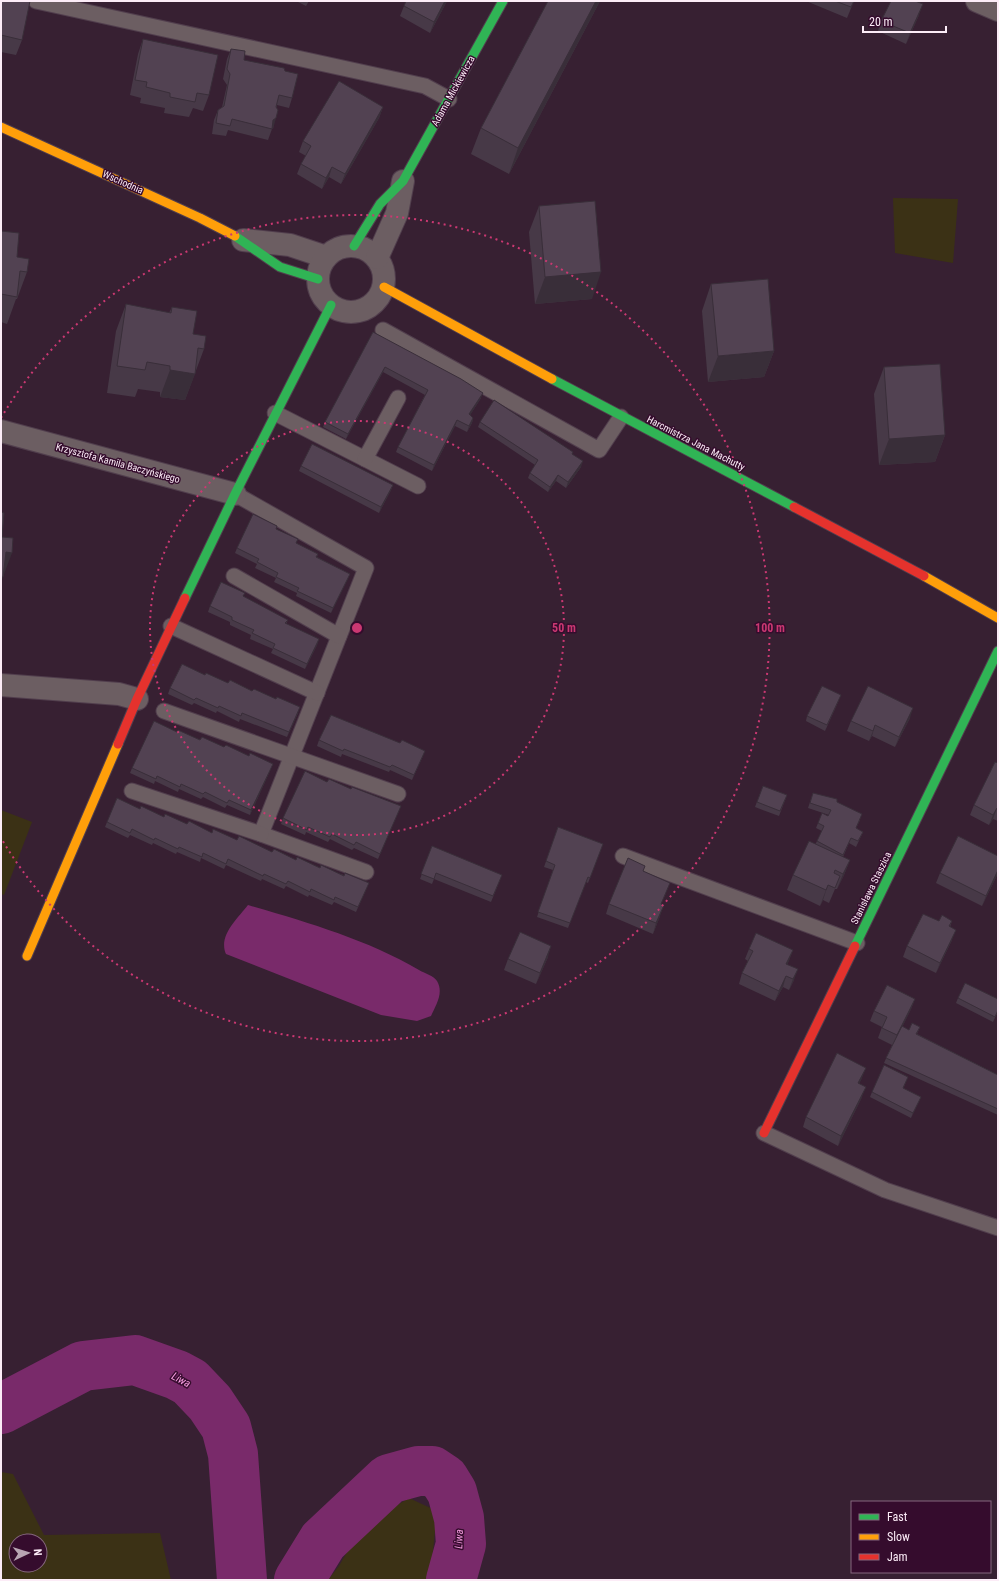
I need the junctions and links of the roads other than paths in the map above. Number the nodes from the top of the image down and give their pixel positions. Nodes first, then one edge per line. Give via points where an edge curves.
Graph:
1 (36, 1) edge
2 (503, 1) edge
3 (977, 1) edge
4 (998, 10) edge
5 (449, 99) junction
6 (1, 127) edge
7 (403, 181) junction
8 (243, 240) junction
9 (354, 246) junction
10 (326, 257) junction
11 (377, 258) junction
12 (318, 279) junction
13 (384, 287) junction
14 (330, 305) junction
15 (382, 330) dead end
16 (398, 398) dead end
17 (275, 413) junction
18 (620, 417) junction
19 (1, 431) edge
20 (365, 459) junction
21 (418, 486) dead end
22 (235, 494) junction
23 (234, 576) dead end
24 (998, 618) edge
25 (171, 626) junction
26 (339, 636) junction
27 (998, 651) edge
28 (1, 685) edge
29 (317, 693) junction
30 (137, 699) junction
31 (164, 711) dead end
32 (292, 755) junction
33 (132, 791) dead end
34 (398, 794) dead end
35 (261, 834) junction
36 (623, 856) dead end
37 (366, 872) dead end
38 (857, 942) junction
39 (27, 956) dead end
40 (764, 1133) joint
41 (998, 1228) edge

1 - 5 lane via 425,86
2 - 5 street, Adama Mickiewicza
3 - 4 street
5 - 7 street, Adama Mickiewicza
6 - 8 street, Wschodnia
7 - 9 street, Adama Mickiewicza via 380,204
7 - 11 street, Adama Mickiewicza via 397,213
8 - 10 street, Wschodnia via 290,246
8 - 12 street, Wschodnia via 280,267
9 - 10 street via 338,248
9 - 11 street via 367,249
10 - 12 street
11 - 13 street via 385,277
12 - 14 street via 321,294
13 - 14 street via 376,302 362,311 345,312
13 - 18 street, Harcmistrza Jana Machutty
14 - 17 street
15 - 18 lane via 599,450
16 - 20 lane
17 - 20 lane
17 - 22 street
18 - 24 street, Harcmistrza Jana Machutty via 868,545
19 - 22 street, Krzysztofa Kamila Baczyńskiego
20 - 21 lane
22 - 25 street
22 - 26 lane via 366,568
23 - 26 lane
25 - 29 lane
25 - 30 street
26 - 29 lane
27 - 38 street, Stanisława Staszica
28 - 30 street via 119,694
29 - 32 lane
30 - 39 street
31 - 32 lane
32 - 34 lane
32 - 35 lane
33 - 35 lane
35 - 37 lane
36 - 38 lane
38 - 40 street, Stanisława Staszica
40 - 41 lane via 885,1190

